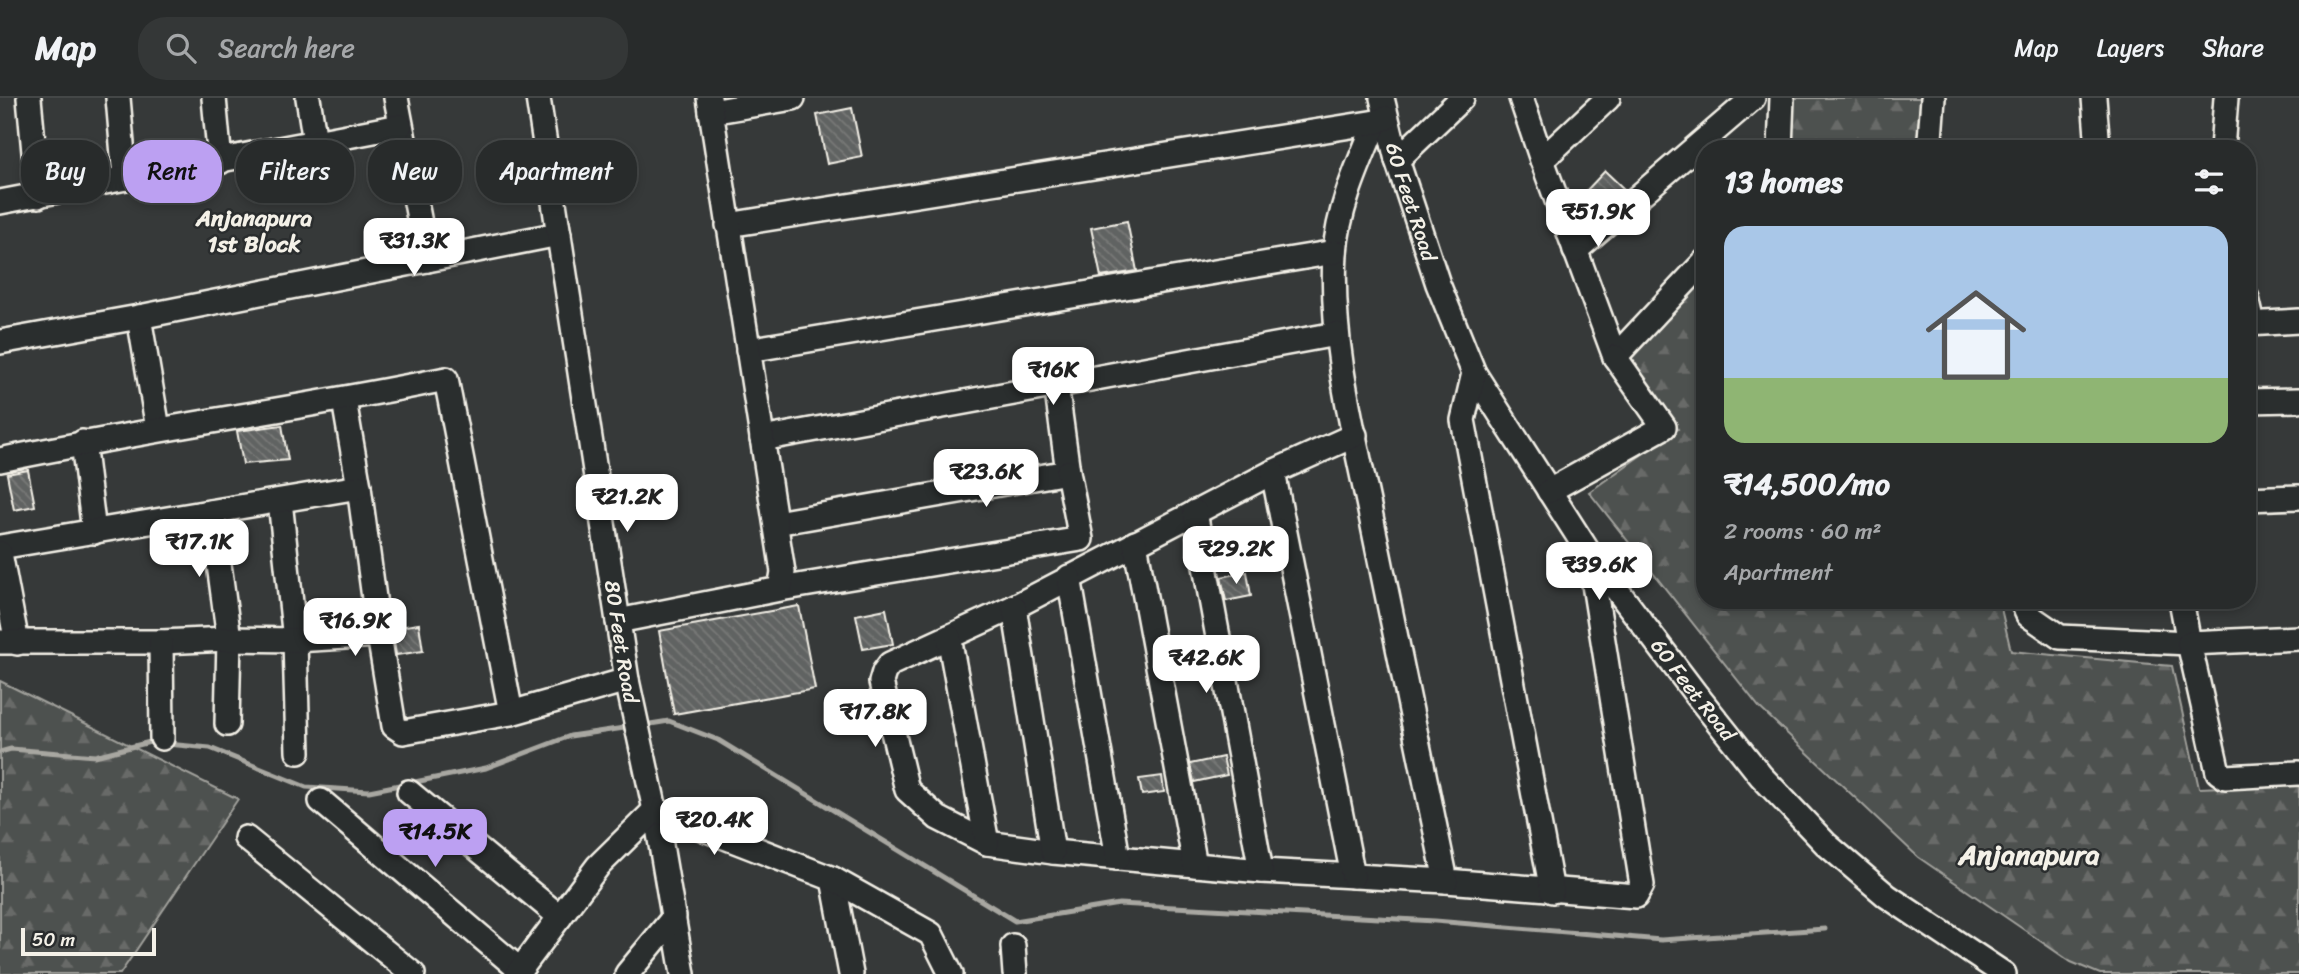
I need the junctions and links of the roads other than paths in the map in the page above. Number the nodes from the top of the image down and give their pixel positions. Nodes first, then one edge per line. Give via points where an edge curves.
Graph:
1 (29, 98) edge
2 (118, 98) edge
3 (214, 98) edge
4 (308, 98) edge
5 (396, 98) edge
6 (538, 98) edge
7 (793, 98) edge
8 (1462, 98) edge
9 (1521, 98) edge
10 (1608, 98) edge
11 (1753, 98) edge
12 (1782, 98) edge
13 (1933, 98) edge
14 (2094, 98) edge
15 (2226, 98) edge
16 (710, 105) edge
17 (1382, 112) edge
18 (400, 127) junction
19 (33, 140) edge
20 (218, 140) edge
21 (315, 140) edge
22 (326, 140) edge
23 (1704, 140) edge
24 (1780, 140) edge
25 (1930, 140) edge
26 (2097, 140) edge
27 (2223, 140) edge
28 (1696, 147) edge
29 (123, 155) edge
30 (1397, 160) junction
31 (1542, 160) junction
32 (21, 199) edge
33 (0, 202) edge
34 (728, 225) junction
35 (559, 234) junction
36 (1575, 251) junction
37 (1335, 252) junction
38 (427, 260) junction
39 (1696, 271) edge
40 (139, 317) junction
41 (2299, 321) edge
42 (2256, 324) edge
43 (1336, 334) junction
44 (0, 342) edge
45 (748, 350) junction
46 (1615, 357) junction
47 (1474, 373) junction
48 (1056, 384) junction
49 (344, 400) junction
50 (2299, 400) edge
51 (2256, 401) edge
52 (158, 429) junction
53 (1355, 435) junction
54 (762, 439) junction
55 (83, 442) junction
56 (0, 460) edge
57 (1068, 472) junction
58 (1273, 472) junction
59 (359, 487) junction
60 (1549, 491) junction
61 (2299, 497) edge
62 (2256, 499) edge
63 (280, 501) junction
64 (212, 512) junction
65 (1195, 512) junction
66 (776, 523) junction
67 (94, 532) junction
68 (1135, 543) junction
69 (0, 547) edge
70 (0, 553) edge
71 (1589, 553) junction
72 (1069, 578) junction
73 (780, 589) junction
74 (1014, 607) junction
75 (2025, 609) edge
76 (2183, 609) edge
77 (618, 621) junction
78 (379, 635) junction
79 (949, 637) junction
80 (2299, 638) edge
81 (229, 639) junction
82 (295, 640) junction
83 (8, 642) edge
84 (161, 642) junction
85 (2189, 643) junction
86 (627, 680) junction
87 (511, 713) junction
88 (227, 724) dead end
89 (162, 738) dead end
90 (298, 752) dead end
91 (2299, 773) edge
92 (410, 792) dead end
93 (321, 801) dead end
94 (655, 810) junction
95 (246, 838) dead end
96 (987, 843) junction
97 (1054, 852) junction
98 (1118, 858) junction
99 (1195, 865) junction
100 (1261, 871) junction
101 (1353, 876) junction
102 (833, 879) junction
103 (1446, 881) junction
104 (1552, 891) junction
105 (560, 917) junction
106 (674, 917) junction
107 (1013, 946) dead end
108 (518, 972) edge
109 (413, 974) edge
110 (627, 974) edge
111 (683, 974) edge
112 (850, 974) edge
113 (951, 974) edge
114 (1015, 974) edge
115 (2004, 974) edge

1 - 19 street
2 - 29 street
3 - 20 street
4 - 21 street
5 - 18 street
6 - 35 street, 80 Feet Road
7 - 16 street
8 - 30 street
9 - 31 street
10 - 31 street
11 - 23 street
12 - 24 street
13 - 25 street
14 - 26 street
15 - 27 street
16 - 34 street
17 - 30 street, 60 Feet Road
17 - 34 street
17 - 37 street via 1358,167
18 - 22 street
18 - 38 street
28 - 36 street
30 - 47 street, 60 Feet Road via 1438,284
31 - 36 street
32 - 33 street
34 - 45 street
35 - 38 street
35 - 77 street, 80 Feet Road
36 - 46 street
37 - 43 street
37 - 45 street
38 - 40 street
39 - 46 street
40 - 44 street
40 - 52 street
41 - 42 street
43 - 48 street
43 - 53 street
45 - 54 street
46 - 60 street via 1664,428
47 - 60 street, 60 Feet Road
47 - 104 street via 1463,420
48 - 54 street
48 - 57 street
49 - 52 street
49 - 59 street
49 - 87 street via 446,379
50 - 51 street
52 - 55 street
53 - 58 street
53 - 103 street
54 - 66 street
55 - 56 street
55 - 67 street
57 - 66 street
57 - 73 street via 1081,539
58 - 65 street
58 - 101 street
59 - 63 street
59 - 78 street
60 - 71 street, 60 Feet Road
61 - 62 street
63 - 64 street
63 - 82 street
64 - 67 street
64 - 81 street
65 - 68 street
65 - 100 street
66 - 73 street via 783,572
67 - 69 street
68 - 72 street
68 - 99 street
70 - 83 street
71 - 104 street via 1642,886 1636,896
71 - 115 street, 60 Feet Road via 1761,776 1826,844 1887,895
72 - 74 street
72 - 98 street
73 - 77 street
74 - 79 street
74 - 97 street
75 - 85 street via 2060,637
76 - 85 street
77 - 86 street, 80 Feet Road
78 - 82 street
78 - 87 street via 394,726 403,732
79 - 96 street
79 - 96 street via 890,664 881,682 907,790 938,818
80 - 85 street
81 - 82 street
81 - 84 street
81 - 88 street
82 - 90 street
83 - 84 street
84 - 89 street
85 - 91 street via 2218,772 2225,777
86 - 87 street
86 - 94 street, 80 Feet Road
92 - 105 street
93 - 108 street
94 - 102 street
94 - 105 street via 598,866
94 - 106 street, 80 Feet Road
95 - 109 street
96 - 97 street
97 - 98 street
98 - 99 street
99 - 100 street
100 - 101 street
101 - 103 street
102 - 112 street
102 - 113 street via 931,934
103 - 104 street
105 - 108 street
106 - 110 street
106 - 111 street, 80 Feet Road
107 - 114 street

